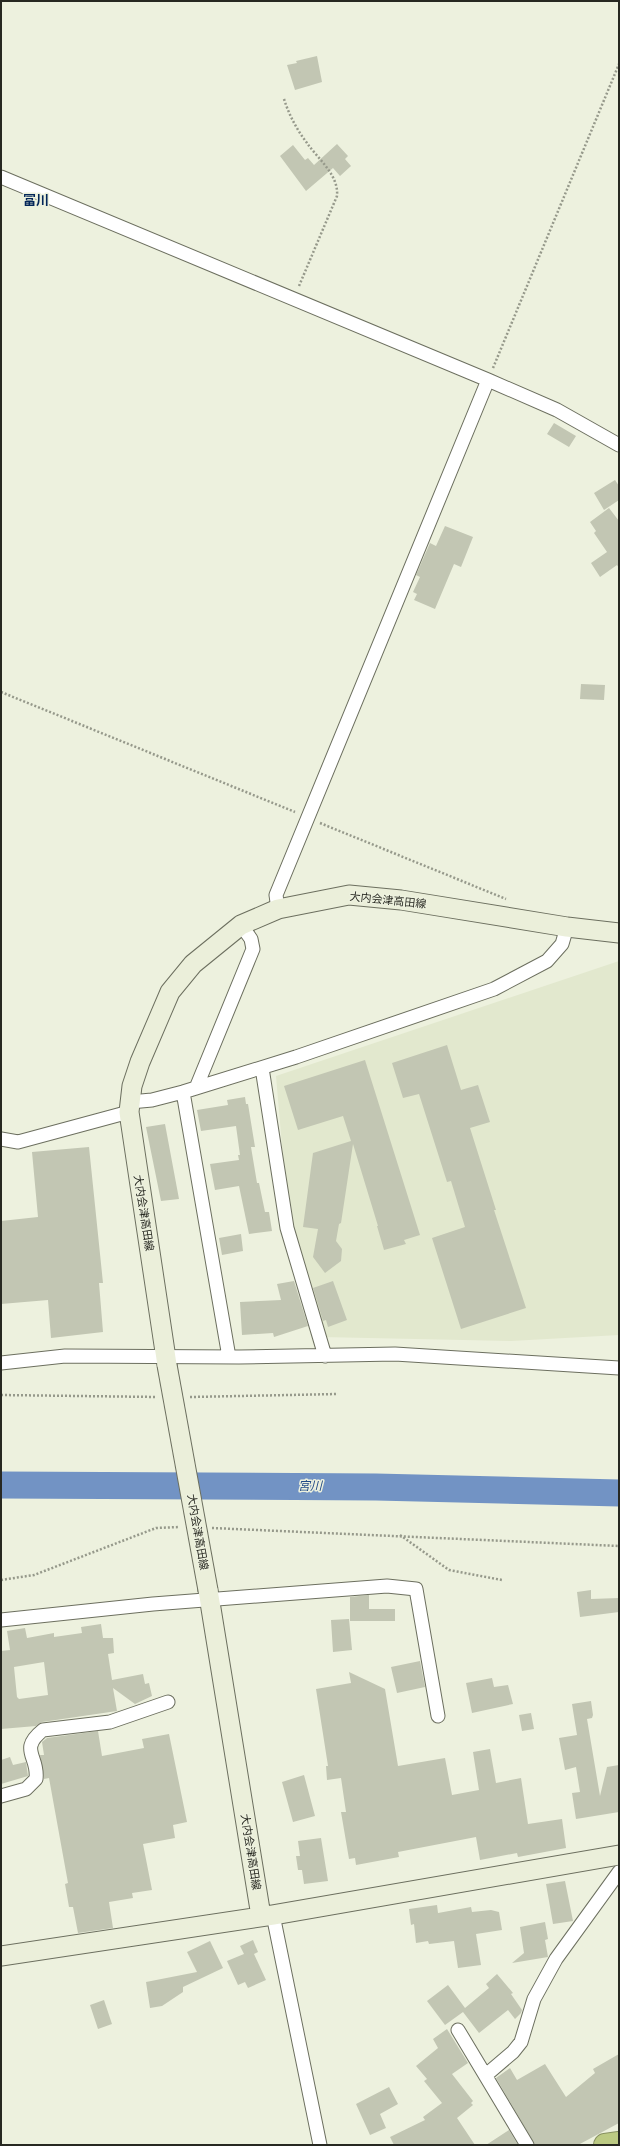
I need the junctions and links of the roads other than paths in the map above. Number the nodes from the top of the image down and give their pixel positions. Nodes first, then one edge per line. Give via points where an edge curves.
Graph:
1 (1, 177) edge
2 (488, 380) junction
3 (619, 445) edge
4 (278, 909) junction
5 (241, 925) junction
6 (567, 928) junction
7 (619, 933) edge
8 (262, 1068) junction
9 (196, 1088) junction
10 (183, 1092) junction
11 (129, 1107) junction
12 (1, 1139) edge
13 (325, 1356) junction
14 (229, 1357) junction
15 (166, 1361) junction
16 (1, 1363) edge
17 (619, 1368) edge
18 (209, 1595) junction
19 (1, 1620) edge
20 (168, 1702) dead end
21 (438, 1716) dead end
22 (1, 1796) edge
23 (615, 1860) edge
24 (619, 1872) edge
25 (267, 1916) junction
26 (1, 1956) edge
27 (458, 2030) dead end
28 (486, 2075) junction
29 (619, 2143) edge
30 (320, 2145) edge
31 (527, 2145) edge
32 (605, 2145) edge

1 - 2 street
2 - 3 street via 556,410
2 - 4 street via 276,895
4 - 5 main road, 大内会津高田線
4 - 6 main road, 大内会津高田線 via 349,895 401,900
5 - 9 street via 251,939 253,949
5 - 11 main road, 大内会津高田線 via 193,964 170,992 140,1062
6 - 7 main road, 大内会津高田線
6 - 8 street via 562,944 547,961 494,989
8 - 9 street
8 - 13 street via 287,1228
9 - 10 street
10 - 11 street
10 - 14 street
11 - 12 street via 18,1142
11 - 15 main road, 大内会津高田線
13 - 14 street
13 - 17 street via 395,1354
14 - 15 street
15 - 16 street via 65,1356
15 - 18 main road, 大内会津高田線, bridge
18 - 19 street
18 - 21 street via 387,1586 416,1589
18 - 25 main road, 大内会津高田線
20 - 22 street via 110,1722 43,1730 30,1743 29,1750 36,1779 26,1789
23 - 25 main road
24 - 28 street via 556,1959 534,1999 521,2042
25 - 26 main road
25 - 30 street
27 - 28 street
28 - 31 street
29 - 32 highway

